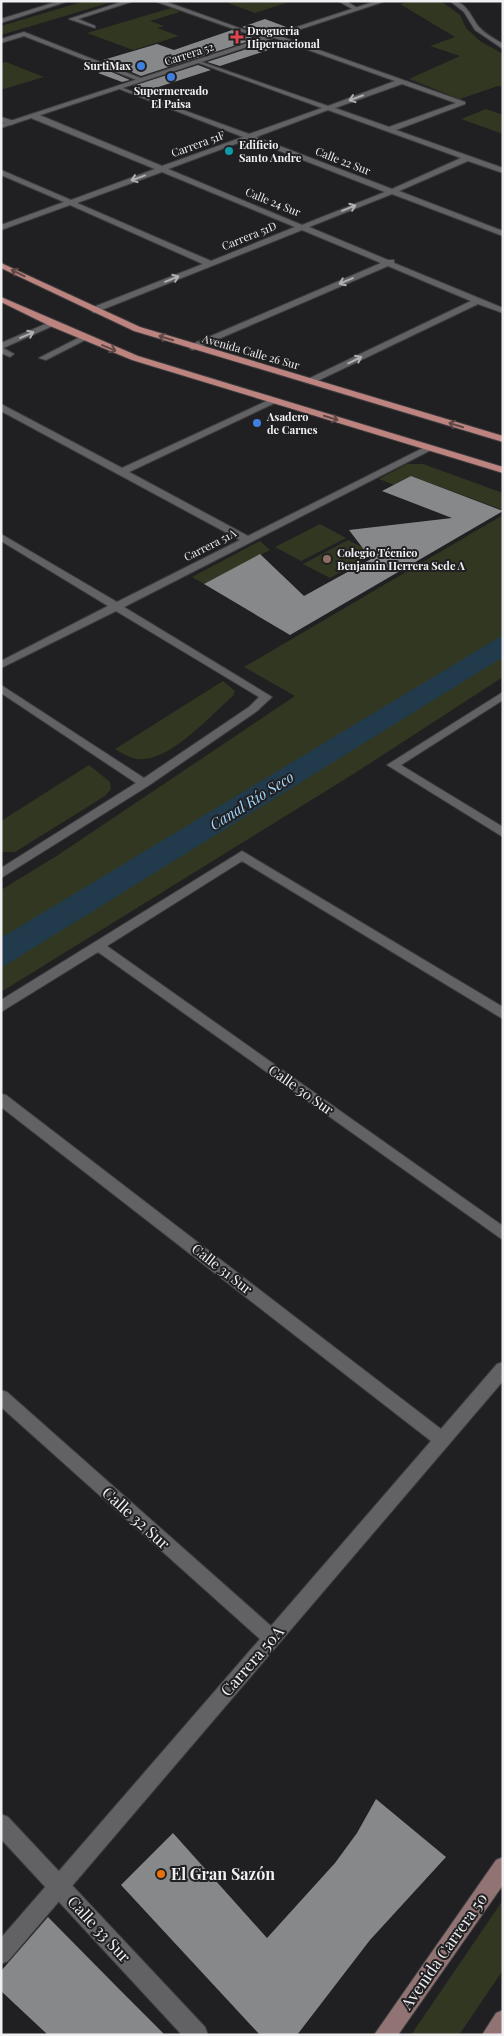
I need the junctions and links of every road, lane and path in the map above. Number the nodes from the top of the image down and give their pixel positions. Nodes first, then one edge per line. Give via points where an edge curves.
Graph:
1 (66, 1) edge
2 (131, 1) edge
3 (157, 1) edge
4 (342, 1) edge
5 (383, 1) edge
6 (454, 1) edge
7 (356, 9) junction
8 (72, 19) joint
9 (1, 20) edge
10 (93, 27) dead end
11 (270, 38) junction
12 (1, 41) edge
13 (503, 47) edge
14 (198, 61) junction
15 (141, 80) junction
16 (402, 81) junction
17 (119, 87) junction
18 (327, 108) junction
19 (34, 116) junction
20 (1, 119) edge
21 (11, 123) junction
22 (1, 126) edge
23 (389, 130) junction
24 (249, 137) junction
25 (468, 158) junction
26 (163, 168) junction
27 (503, 170) edge
28 (1, 172) edge
29 (391, 192) junction
30 (71, 202) junction
31 (304, 226) junction
32 (1, 228) edge
33 (503, 234) edge
34 (391, 262) junction
35 (211, 264) junction
36 (1, 265) edge
37 (1, 299) edge
38 (479, 300) junction
39 (94, 310) junction
40 (503, 310) edge
41 (53, 324) junction
42 (85, 338) junction
43 (1, 346) edge
44 (193, 347) junction
45 (1, 350) edge
46 (10, 354) dead end
47 (43, 358) dead end
48 (311, 381) junction
49 (274, 401) junction
50 (1, 407) edge
51 (503, 439) edge
52 (430, 448) junction
53 (503, 470) edge
54 (121, 472) junction
55 (1, 537) edge
56 (248, 540) junction
57 (116, 607) junction
58 (1, 665) edge
59 (1, 688) edge
60 (503, 695) edge
61 (144, 783) junction
62 (503, 833) edge
63 (1, 874) edge
64 (98, 946) junction
65 (1, 1007) edge
66 (503, 1014) edge
67 (1, 1099) edge
68 (503, 1234) edge
69 (503, 1369) edge
70 (1, 1397) edge
71 (442, 1440) junction
72 (272, 1638) junction
73 (1, 1824) edge
74 (503, 1867) edge
75 (59, 1886) junction
76 (1, 1954) edge
77 (503, 2020) edge
78 (197, 2035) edge
79 (385, 2035) edge
80 (493, 2035) edge

1 - 9 street
2 - 8 street
3 - 11 street
4 - 7 street
5 - 7 street, Carrera 52
6 - 13 street via 466,11 477,29
7 - 11 street, Carrera 52
8 - 10 street
11 - 14 street, Carrera 52
11 - 16 street
12 - 15 street via 24,34
14 - 15 street, Carrera 52
14 - 18 street
15 - 17 street, Carrera 52
16 -> 18 street, Carrera 51F
16 - 23 street via 463,103
17 - 19 street, Carrera 52
17 - 24 street, Calle 22 Sur
18 - 23 street
18 - 24 street, Carrera 51F
19 - 21 street, Carrera 52
19 - 26 street, Calle 24 Sur
20 - 21 street
21 - 22 street, Carrera 52
23 - 25 street
24 - 26 street, Carrera 51F
24 - 29 street, Calle 22 Sur
25 - 27 street
25 - 29 street, Carrera 51D
26 -> 30 street, Carrera 51F
26 - 31 street, Calle 24 Sur
28 - 30 street
31 -> 29 street, Carrera 51D
29 - 33 street, Calle 22 Sur
30 - 32 street, Carrera 51F
30 - 35 street
31 - 34 street, Calle 24 Sur
31 - 35 street, Carrera 51D
34 - 38 street, Calle 24 Sur
34 -> 44 street
39 -> 35 street, Carrera 51D
39 -> 36 main road, Avenida Calle 26 Sur
37 - 41 main road
38 - 40 street, Calle 24 Sur
48 -> 38 street
44 -> 39 main road, Avenida Calle 26 Sur via 137,329
41 - 42 main road
43 -> 41 street
42 - 47 street
42 -> 49 main road via 135,358
44 - 48 main road, Avenida Calle 26 Sur
45 - 46 street
51 -> 48 main road, Avenida Calle 26 Sur
49 -> 52 main road
49 - 54 street
50 - 54 street
52 - 53 main road
52 - 56 street, Carrera 51A
54 - 56 street
55 - 57 street
56 - 57 street, Carrera 51A
57 - 58 street, Carrera 51A
57 - 61 street via 266,697 254,710
59 - 61 street
60 - 62 street via 393,765
61 - 63 street
64 - 65 street
64 - 66 street via 242,855
64 - 68 street, Calle 30 Sur
67 - 71 street, Calle 31 Sur
69 - 71 street, Carrera 50A
70 - 72 street, Calle 32 Sur
71 - 72 street, Carrera 50A
72 - 75 street, Carrera 50A
73 - 75 street, Calle 33 Sur
74 - 79 main road, Avenida Carrera 50
75 - 76 street, Carrera 50A
75 - 78 street, Calle 33 Sur
77 - 80 main road

